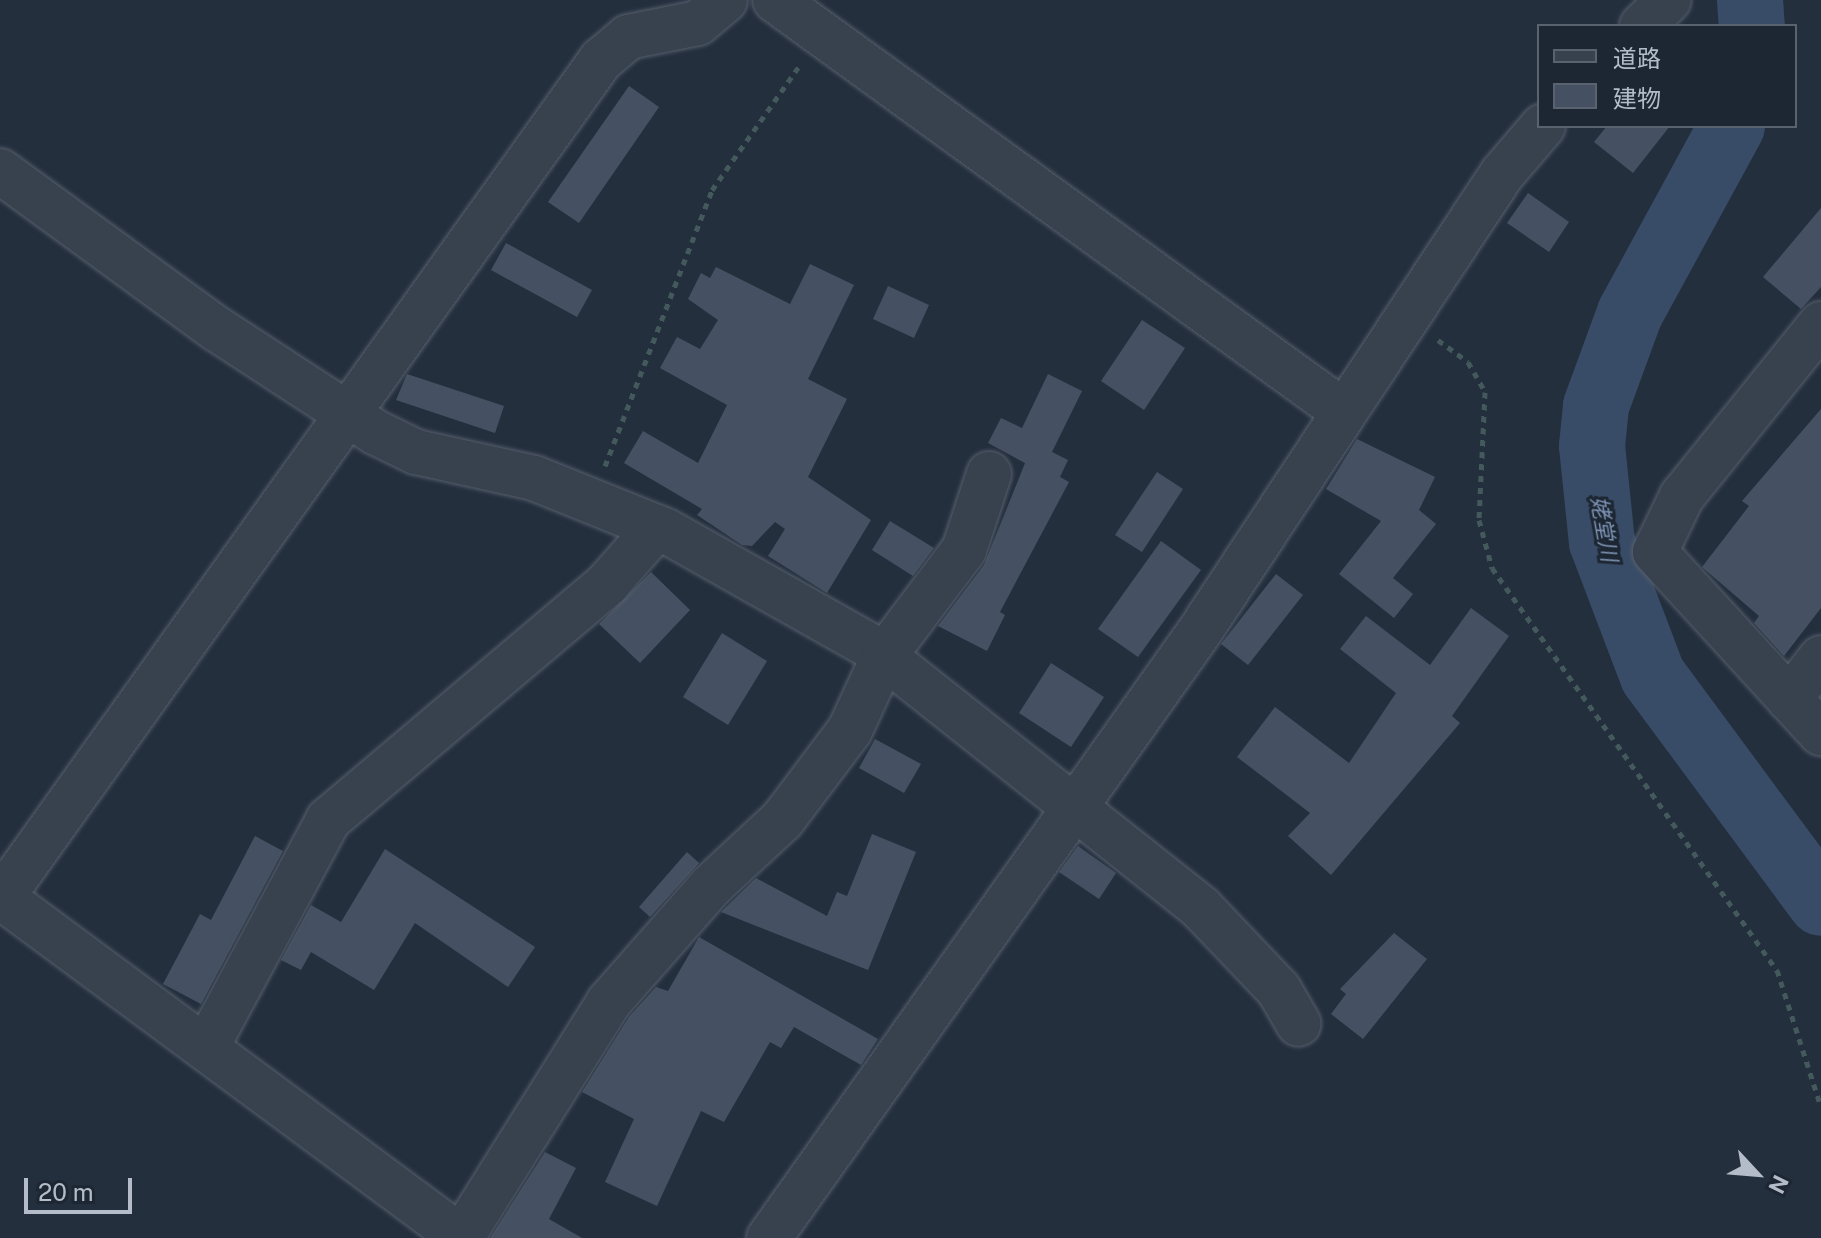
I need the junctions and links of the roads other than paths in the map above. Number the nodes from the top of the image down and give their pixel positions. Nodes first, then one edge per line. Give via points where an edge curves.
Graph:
1 (725, 0) edge
2 (775, 0) edge
3 (1669, 0) edge
4 (1644, 24) edge
5 (1542, 128) edge
6 (0, 171) edge
7 (1821, 324) edge
8 (1344, 412) junction
9 (344, 414) junction
10 (989, 474) dead end
11 (657, 527) junction
12 (884, 656) junction
13 (1821, 658) edge
14 (1789, 699) junction
15 (1821, 733) edge
16 (1074, 804) junction
17 (1, 898) edge
18 (1299, 1024) dead end
19 (206, 1048) junction
20 (462, 1238) edge
21 (769, 1238) edge

1 - 9 street via 698,23 628,37 611,49
2 - 8 street
3 - 4 street
5 - 8 street
6 - 9 street
7 - 14 street via 1682,496 1655,552
8 - 16 street via 1251,559
9 - 11 street via 416,452 534,478
9 - 17 street
10 - 12 street via 964,550
11 - 12 street
11 - 19 street via 608,583 328,820
12 - 16 street
12 - 20 street via 850,730 807,790 609,1002
13 - 14 street
14 - 15 street
16 - 18 street via 1201,908 1279,990
16 - 21 street
17 - 19 street
19 - 20 street

